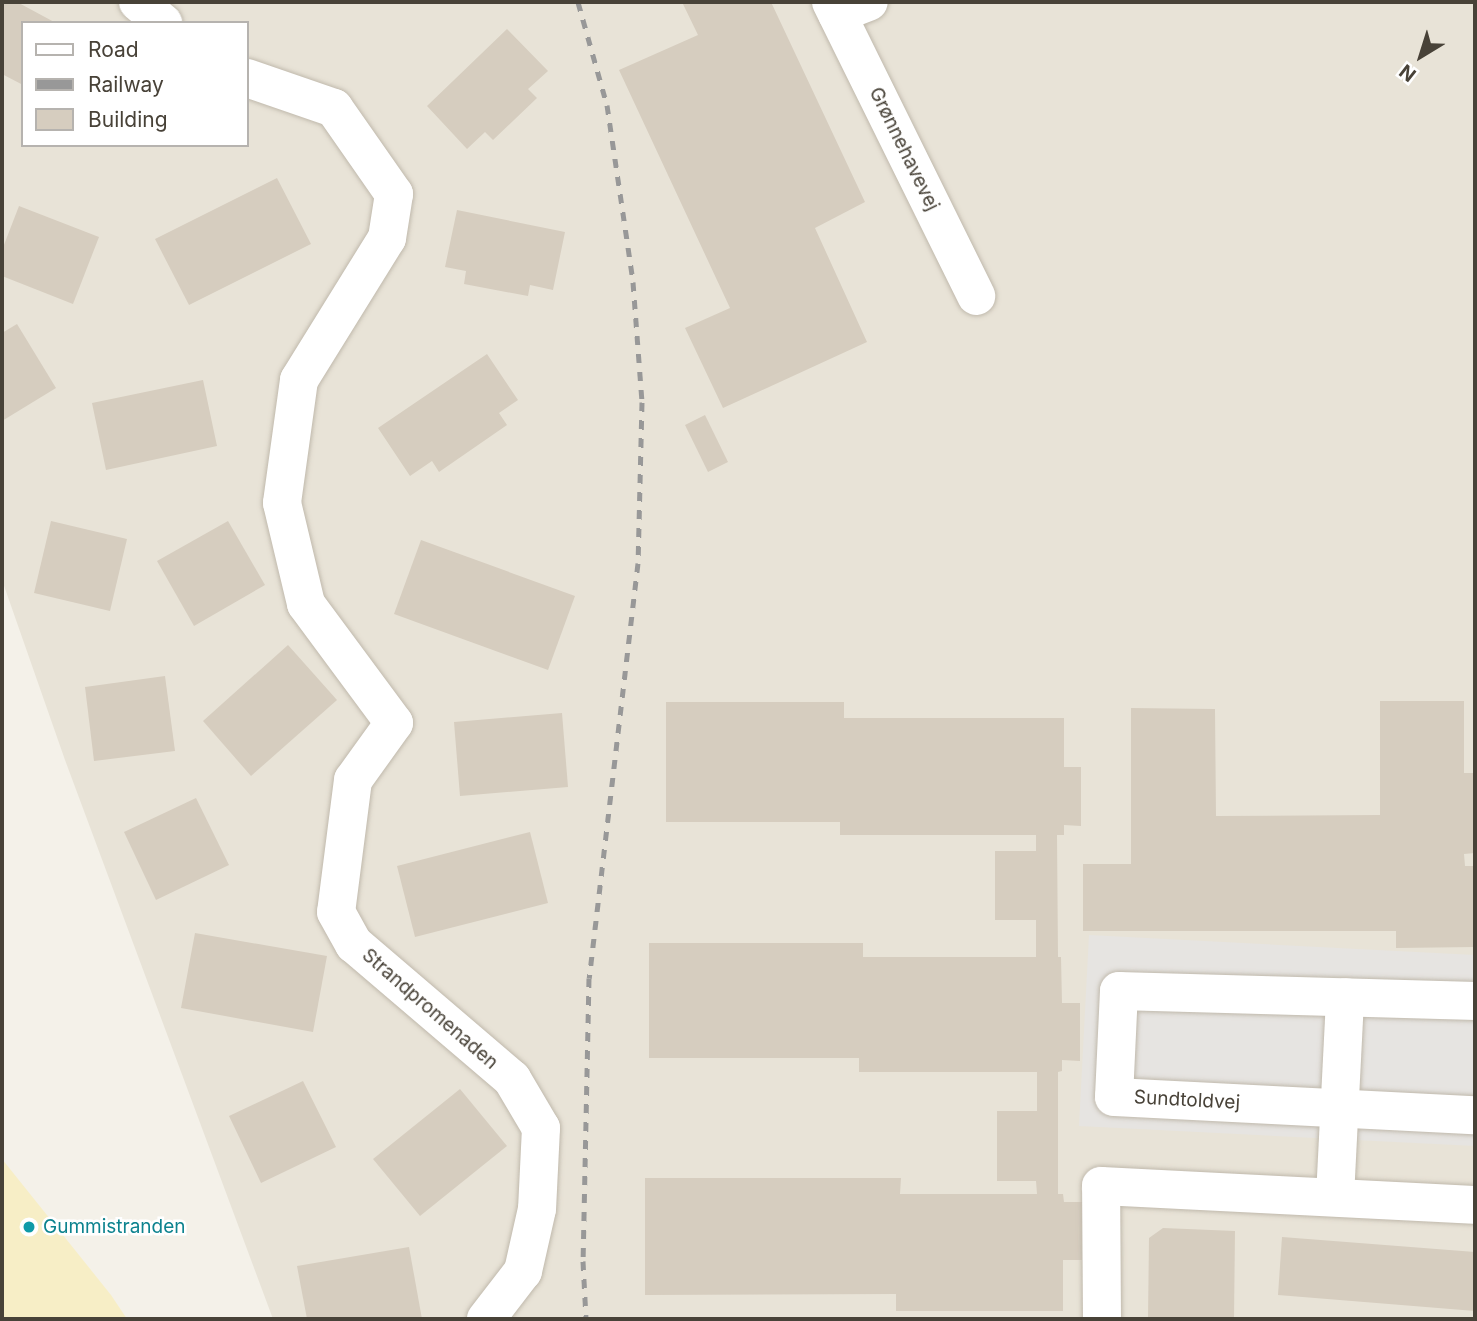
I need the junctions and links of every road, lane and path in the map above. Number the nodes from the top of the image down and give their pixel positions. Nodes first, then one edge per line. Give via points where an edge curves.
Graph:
1 (138, 2) edge
2 (846, 6) edge
3 (161, 21) edge
4 (248, 78) edge
5 (976, 296) dead end
6 (1345, 997) junction
7 (1475, 1001) edge
8 (1340, 1108) junction
9 (1475, 1115) edge
10 (1335, 1197) junction
11 (1475, 1205) edge
12 (486, 1319) edge
13 (1102, 1319) edge

1 - 3 street
2 - 5 street, Grønnehavevej
4 - 12 street, Strandpromenaden via 334,107 394,194 387,238 299,380 282,503 306,604 394,723 353,780 336,912 354,944 512,1079 541,1128 537,1209 523,1271
6 - 7 street, Sundtoldvej
6 - 8 street
6 - 8 street, Sundtoldvej via 1119,991 1114,1097
8 - 9 street, Sundtoldvej
8 - 10 street
10 - 11 street
10 - 13 street via 1101,1185

